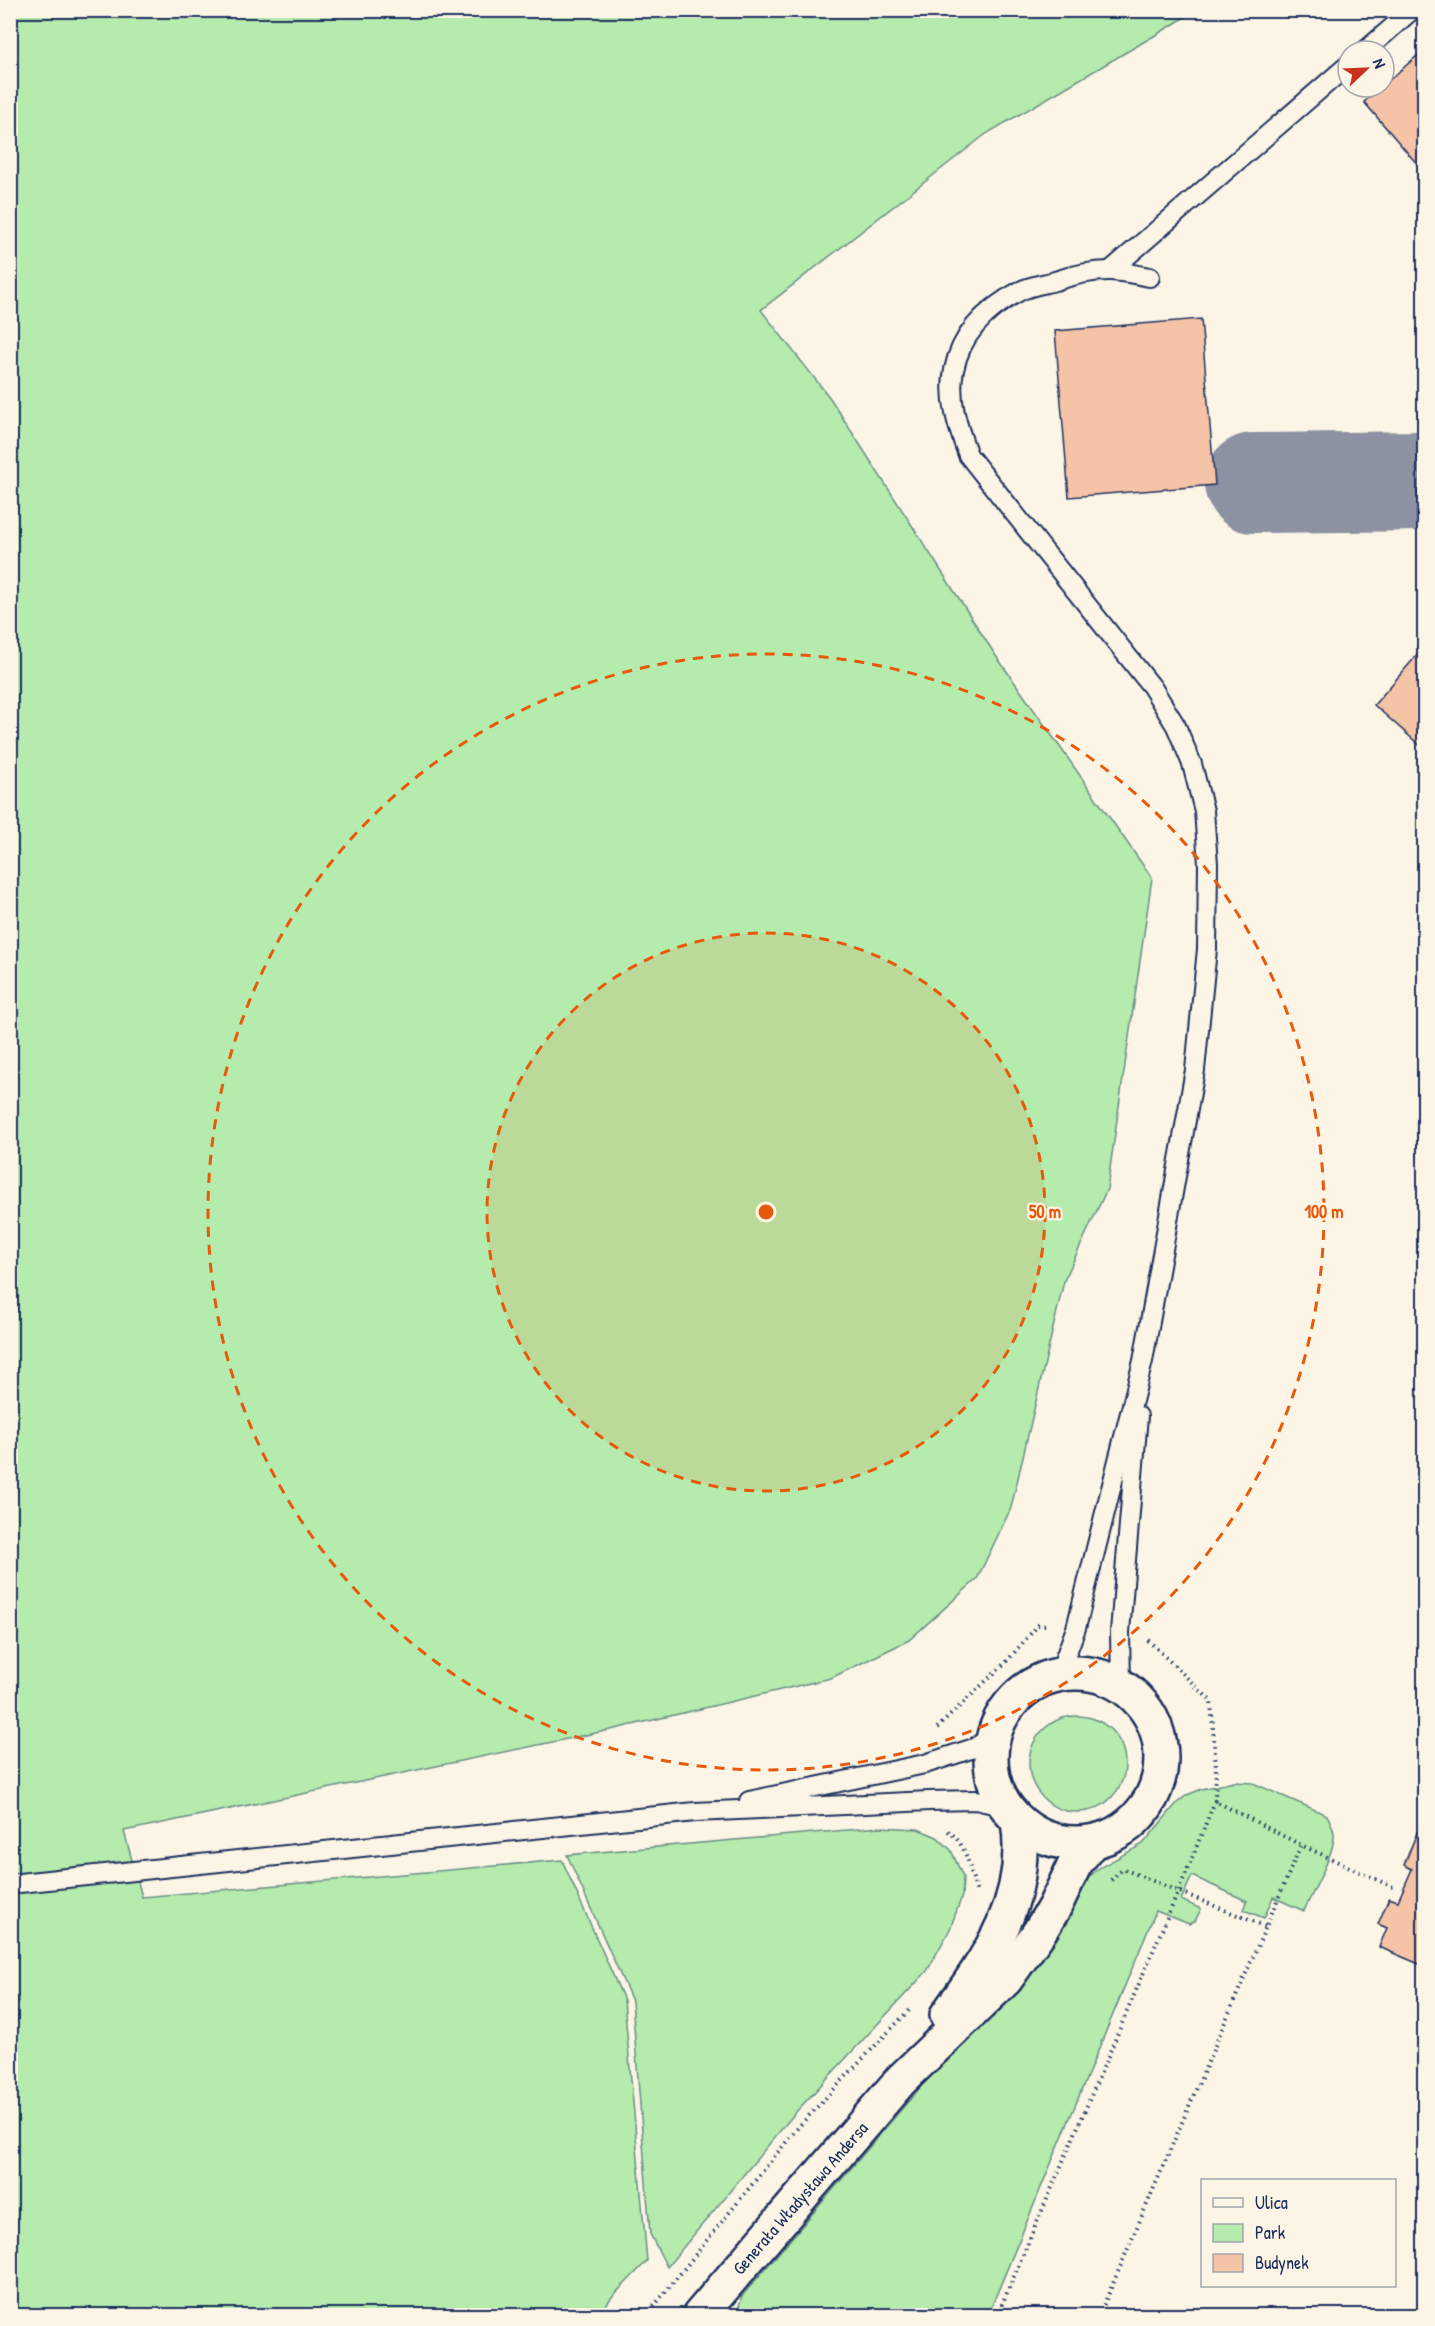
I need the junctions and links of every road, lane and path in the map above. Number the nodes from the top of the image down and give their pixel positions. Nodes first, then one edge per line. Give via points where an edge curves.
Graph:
1 (1412, 10) edge
2 (1379, 39) edge
3 (1336, 75) edge
4 (1110, 271) junction
5 (1150, 277) dead end
6 (1143, 1361) junction
7 (1076, 1628) junction
8 (1120, 1632) junction
9 (1059, 1674) junction
10 (1121, 1685) junction
11 (993, 1736) junction
12 (925, 1764) junction
13 (928, 1801) junction
14 (1215, 1801) junction
15 (695, 1812) junction
16 (1012, 1814) junction
17 (1092, 1842) junction
18 (1301, 1845) junction
19 (1107, 1883) dead end
20 (10, 1884) edge
21 (1393, 1887) dead end
22 (1179, 1890) junction
23 (976, 1892) junction
24 (1011, 1899) junction
25 (974, 1900) dead end
26 (1267, 1927) junction
27 (914, 2006) dead end
28 (901, 2080) junction
29 (646, 2316) edge
30 (699, 2316) edge
31 (997, 2316) edge
32 (1099, 2316) edge

1 - 2 lane
3 - 4 lane
4 - 5 lane
4 - 6 lane via 1081,273 1021,290 996,306 973,327 960,347 953,397 956,422 968,455 1152,687 1176,726 1192,764 1204,811 1207,948 1195,1070
6 - 7 lane
6 - 8 lane
7 - 9 lane
7 - 12 path via 1038,1625 1009,1659 923,1742
8 - 10 lane
8 - 14 path via 1141,1633 1211,1701
9 - 10 street via 1080,1673
9 - 11 street via 1037,1682 1017,1696
10 - 17 street via 1150,1716 1159,1739 1161,1763 1157,1786 1132,1823 1114,1835
11 - 12 lane via 974,1748
11 - 16 street via 990,1761 994,1785
12 - 15 lane
13 - 15 lane
13 - 16 lane via 976,1800
13 - 23 path via 931,1821 958,1838 966,1852
14 - 18 path
14 - 22 path
15 - 20 lane
16 - 17 street via 1034,1833 1053,1840 1072,1844
16 - 24 street, Generała Władysława Andersa via 1022,1846 1019,1878
17 - 28 street, Generała Władysława Andersa via 1075,1864 1023,1958
18 - 21 path
18 - 26 path
19 - 22 path via 1123,1869
22 - 26 path
22 - 31 path
23 - 24 path
23 - 25 path
24 - 28 street, Generała Władysława Andersa via 988,1958
26 - 32 path
27 - 29 path via 800,2125
28 - 30 street, Generała Władysława Andersa

